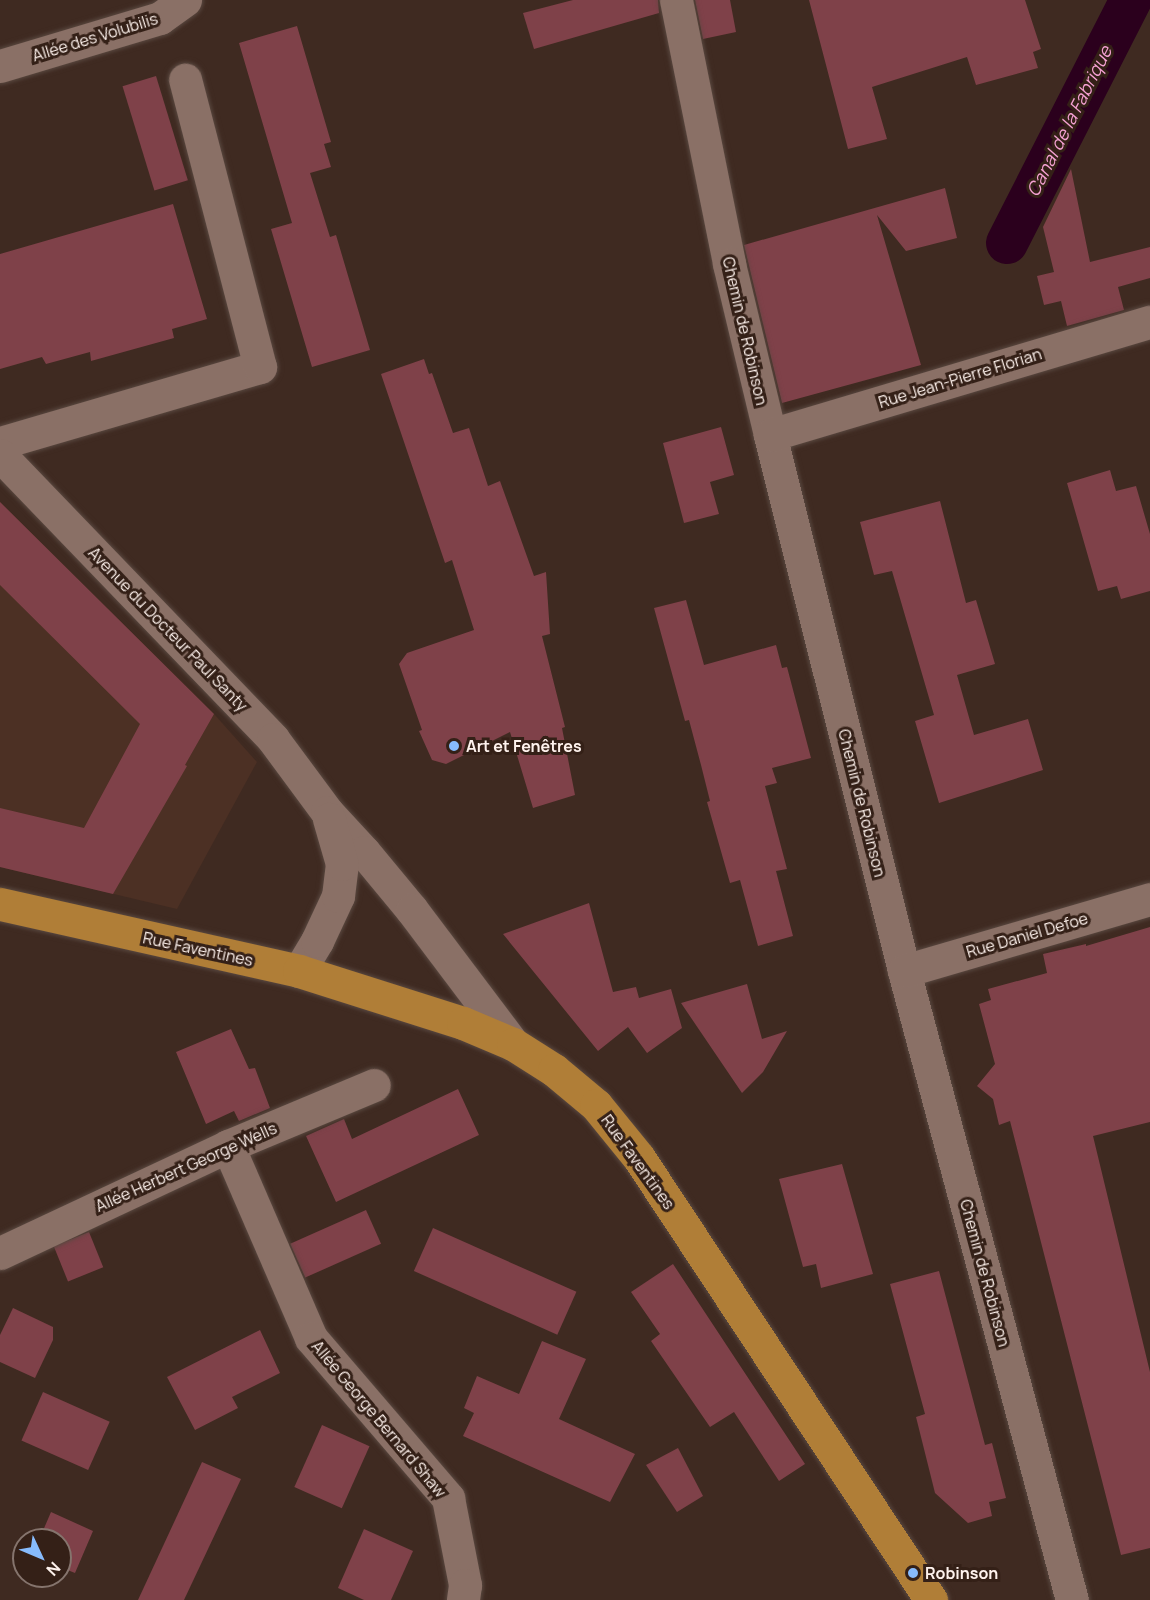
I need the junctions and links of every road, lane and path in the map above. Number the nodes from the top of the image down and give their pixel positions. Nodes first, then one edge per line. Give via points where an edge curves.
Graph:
1 (185, 0) edge
2 (676, 0) edge
3 (0, 66) edge
4 (185, 80) dead end
5 (1150, 322) edge
6 (770, 435) junction
7 (0, 443) edge
8 (0, 455) edge
9 (327, 812) junction
10 (1150, 899) edge
11 (0, 904) edge
12 (299, 971) junction
13 (904, 971) junction
14 (513, 1044) junction
15 (374, 1085) dead end
16 (228, 1146) junction
17 (0, 1253) edge
18 (463, 1600) edge
19 (931, 1600) edge
20 (1072, 1600) edge

1 - 3 street, Allée des Volubilis via 160,18
2 - 6 street, Chemin de Robinson via 729,264
4 - 7 street via 260,367
5 - 6 street, Rue Jean-Pierre Florian
6 - 13 street, Chemin de Robinson
8 - 9 street, Avenue du Docteur Paul Santy via 273,739
9 - 12 street, Avenue du Docteur Paul Santy via 342,864 338,896
9 - 14 street, Avenue du Docteur Paul Santy via 412,910
10 - 13 street, Rue Daniel Defoe
11 - 12 main road, Rue Faventines
12 - 14 main road, Rue Faventines via 463,1023
13 - 20 street, Chemin de Robinson
14 - 19 main road, Rue Faventines via 554,1070 596,1106 639,1158
15 - 16 street, Allée Herbert George Wells
16 - 17 street, Allée Herbert George Wells
16 - 18 street, Allée George Bernard Shaw via 311,1338 448,1498 465,1585

